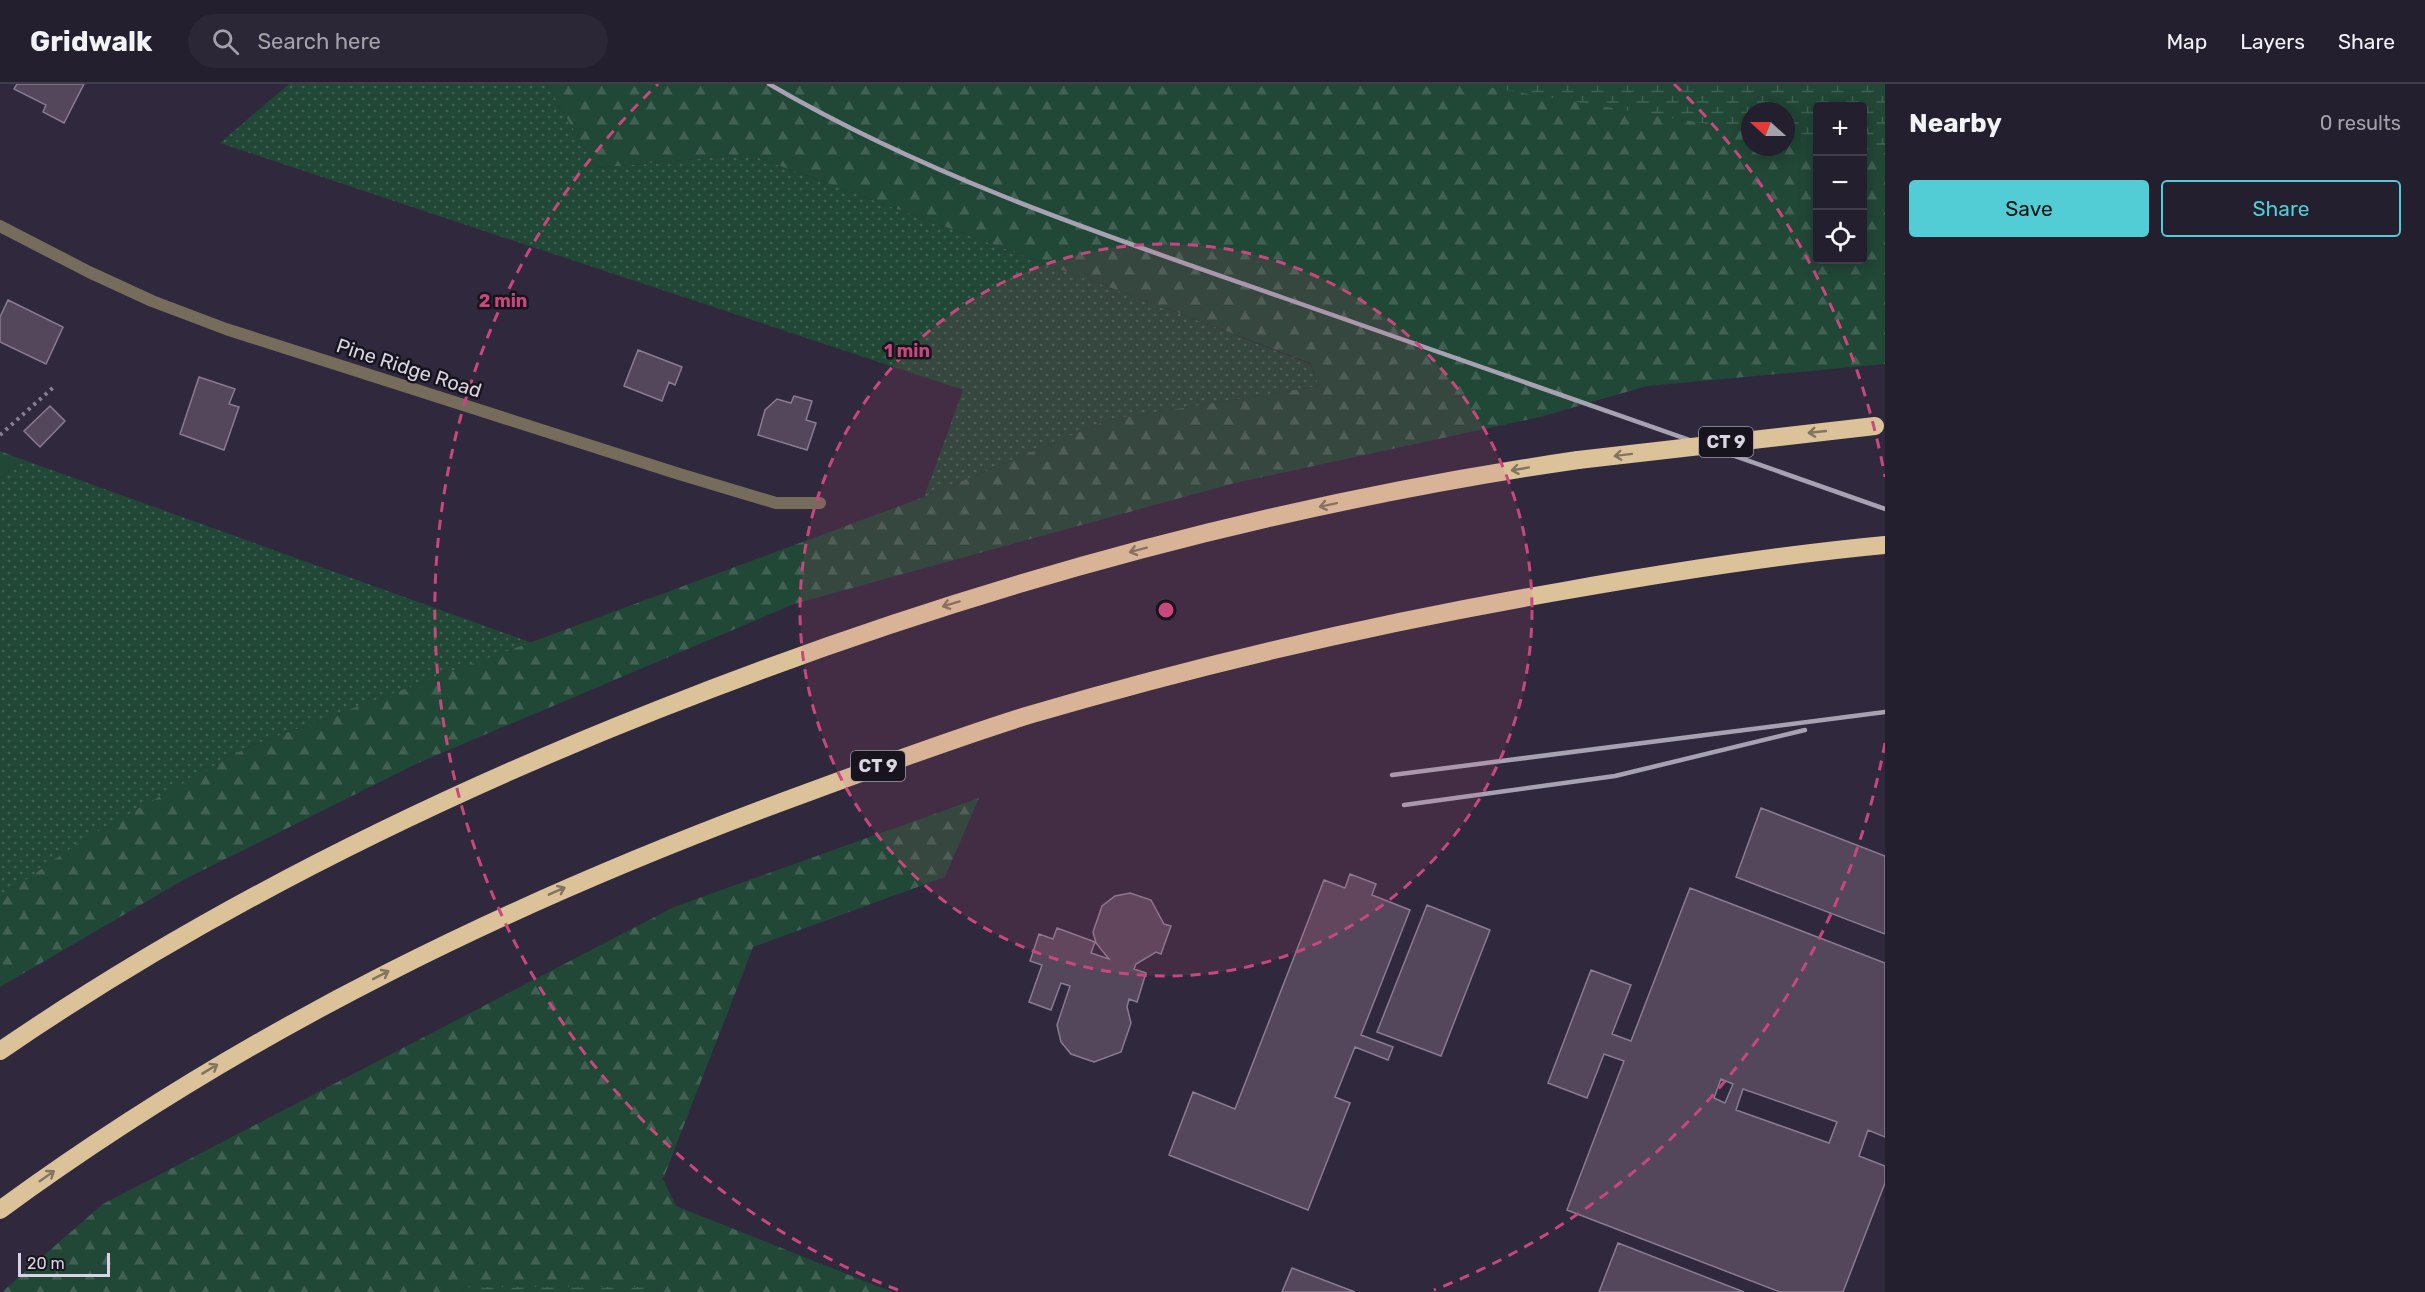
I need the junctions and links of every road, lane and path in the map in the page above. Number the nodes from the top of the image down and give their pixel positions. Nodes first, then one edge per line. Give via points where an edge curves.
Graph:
1 (0, 226) edge
2 (55, 386) dead end
3 (1880, 426) edge
4 (0, 435) edge
5 (820, 503) dead end
6 (1885, 545) edge
7 (0, 1052) edge
8 (0, 1210) edge

1 - 5 street, Pine Ridge Road via 141,296 226,329 776,503
2 - 4 path
3 -> 7 highway, CT 9, bridge via 1578,460 1369,496 1155,546 930,611 722,684 430,807 331,855 155,953
8 -> 6 highway, CT 9 via 197,1077 388,971 610,869 915,753 1107,693 1336,636 1606,583

